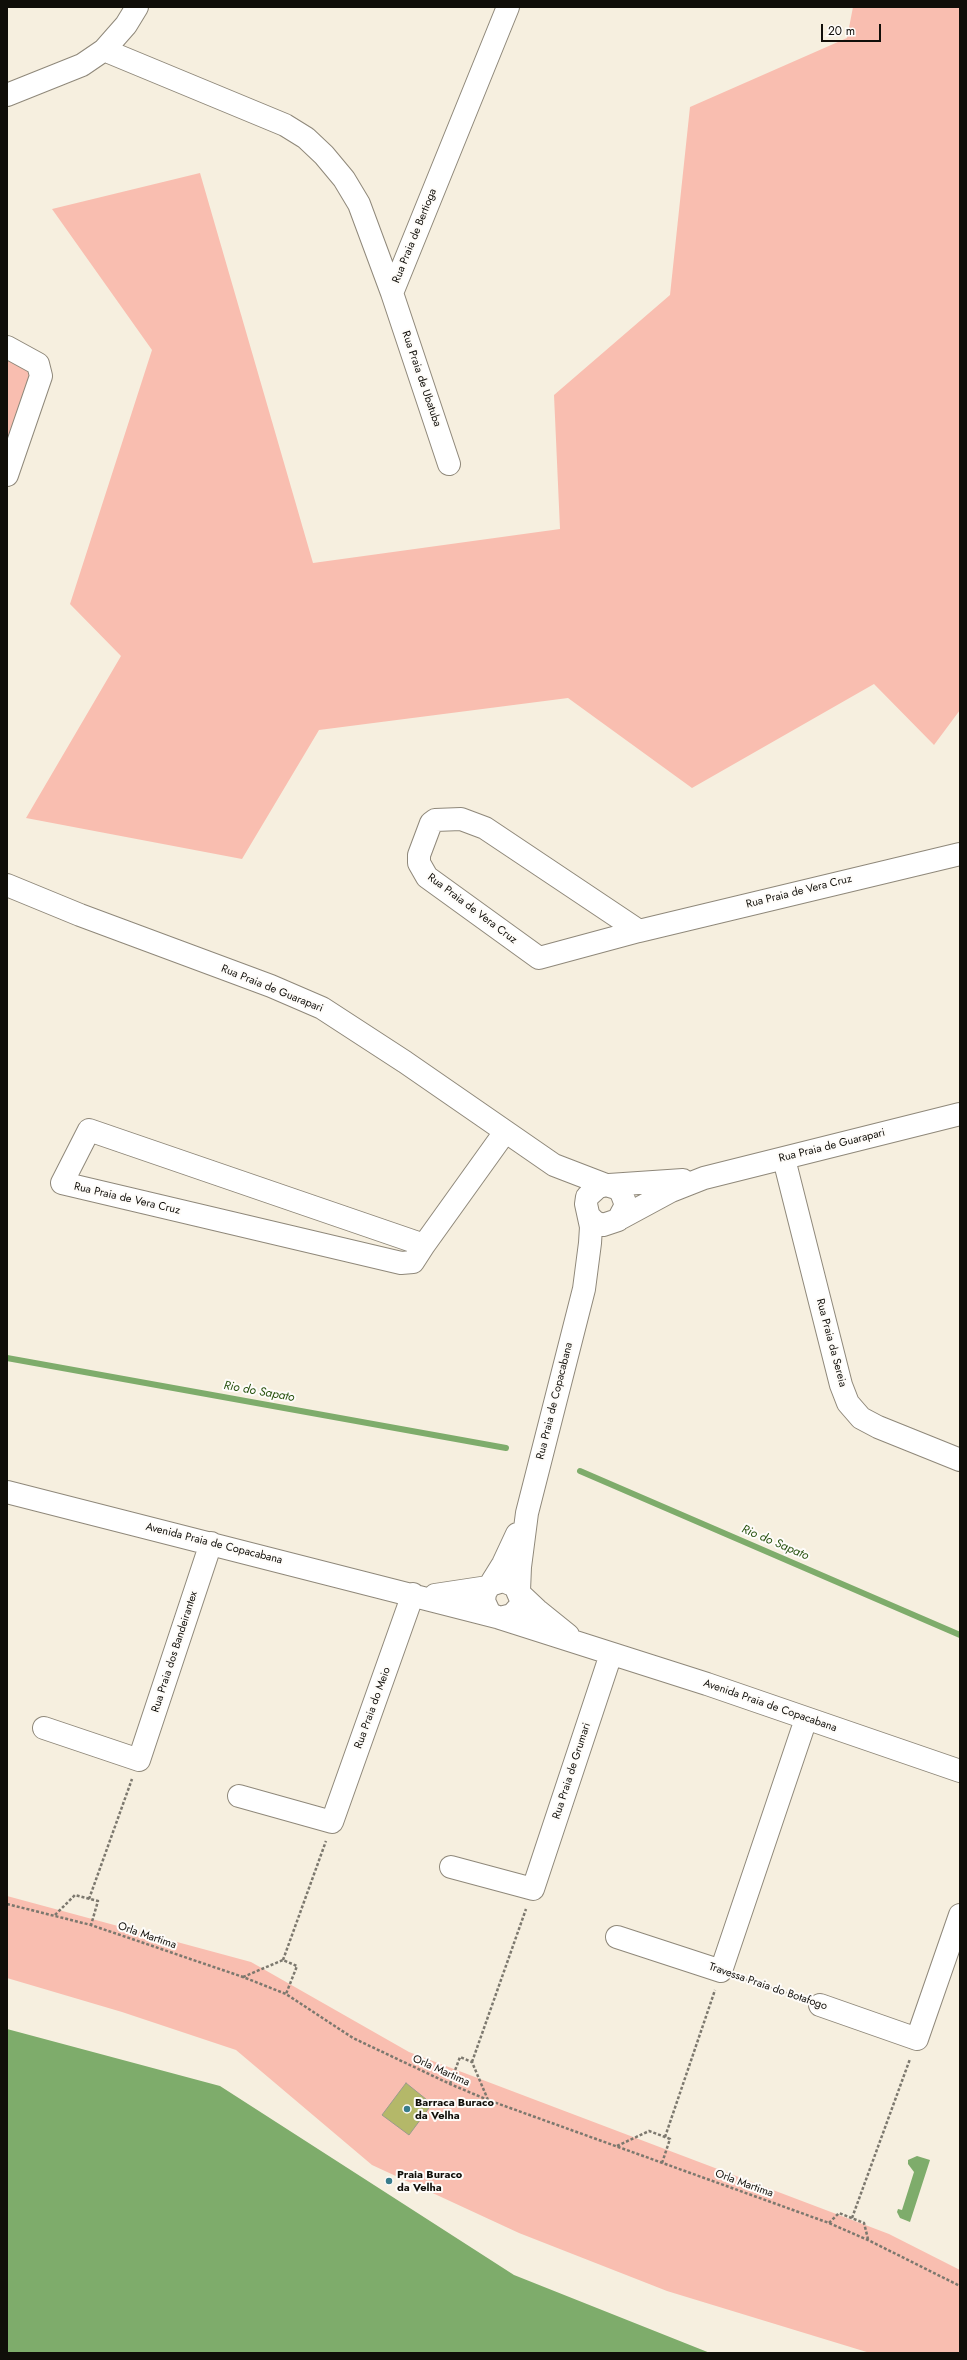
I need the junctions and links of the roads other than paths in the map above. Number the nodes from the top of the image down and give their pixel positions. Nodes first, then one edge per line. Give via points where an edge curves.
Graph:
1 (137, 7) edge
2 (508, 7) edge
3 (104, 50) junction
4 (7, 95) edge
5 (392, 293) junction
6 (7, 347) edge
7 (449, 464) dead end
8 (7, 475) edge
9 (960, 854) edge
10 (7, 885) edge
11 (639, 931) junction
12 (960, 1114) edge
13 (505, 1132) junction
14 (784, 1159) junction
15 (554, 1165) junction
16 (704, 1178) junction
17 (607, 1185) junction
18 (588, 1214) junction
19 (620, 1219) junction
20 (424, 1245) junction
21 (584, 1289) junction
22 (960, 1460) edge
23 (7, 1492) edge
24 (527, 1513) junction
25 (211, 1543) junction
26 (489, 1586) junction
27 (520, 1592) junction
28 (418, 1595) junction
29 (498, 1617) junction
30 (578, 1643) junction
31 (611, 1654) junction
32 (806, 1719) junction
33 (44, 1728) dead end
34 (960, 1771) edge
35 (239, 1796) dead end
36 (452, 1867) dead end
37 (960, 1915) edge
38 (617, 1937) dead end
39 (820, 2005) road end

1 - 3 street via 126,25
2 - 5 street, Rua Praia de Bertioga
3 - 4 street via 82,65
3 - 5 street, Rua Praia de Bertioga via 285,125 306,138 344,179 359,204
5 - 7 street, Rua Praia de Ubatuba
6 - 8 street via 38,364 41,370 40,383
9 - 11 street, Rua Praia de Vera Cruz
10 - 13 street, Rua Praia de Guarapari via 322,1008
11 - 11 street, Rua Praia de Vera Cruz via 485,828 461,819 435,820 431,823 419,855 419,863 427,877 539,958
12 - 14 street, Rua Praia de Guarapari
13 - 15 street, Rua Praia de Guarapari
13 - 20 street, Rua Praia de Vera Cruz
14 - 16 street, Rua Praia de Guarapari
14 - 22 street, Rua Praia da Sereia via 841,1385 848,1403 861,1418 878,1427
15 - 17 street, Rua Praia de Guarapari
15 - 18 street, Rua Praia de Guarapari via 576,1193
16 - 17 street, Rua Praia de Guarapari
16 - 19 street, Rua Praia de Guarapari via 671,1191
17 - 18 street via 598,1187 587,1197
17 - 19 street via 616,1188 624,1198 626,1205
18 - 19 street via 603,1225
18 - 21 street, Rua Praia de Copacabana via 590,1243
19 - 21 street, Rua Praia de Copacabana via 600,1246
20 - 20 street, Rua Praia de Vera Cruz via 89,1130 62,1183 401,1263 413,1262
21 - 24 street, Rua Praia de Copacabana
23 - 25 street, Avenida Praia de Copacabana
24 - 26 street, Rua Praia de Copacabana via 503,1564
24 - 27 street, Rua Praia de Copacabana via 521,1552
25 - 28 street, Avenida Praia de Copacabana
25 - 33 street, Rua Praia dos Bandeirantex via 139,1760
26 - 27 street via 496,1582 510,1582
26 - 28 street, Avenida Praia de Copacabana via 461,1593
26 - 29 street via 484,1601 490,1614
27 - 29 street via 520,1606 517,1612 512,1616
27 - 30 street, Avenida Praia de Copacabana via 537,1610
28 - 29 street, Avenida Praia de Copacabana
28 - 35 street, Rua Praia do Meio via 332,1822
29 - 30 street, Avenida Praia de Copacabana
30 - 31 street, Avenida Praia de Copacabana
31 - 32 street, Avenida Praia de Copacabana
31 - 36 street, Rua Praia de Grumari via 533,1889
32 - 34 street, Avenida Praia de Copacabana
32 - 38 street, Travessa Praia do Botafogo via 721,1971
37 - 39 street, Travessa Praia do Botafogo via 917,2040

